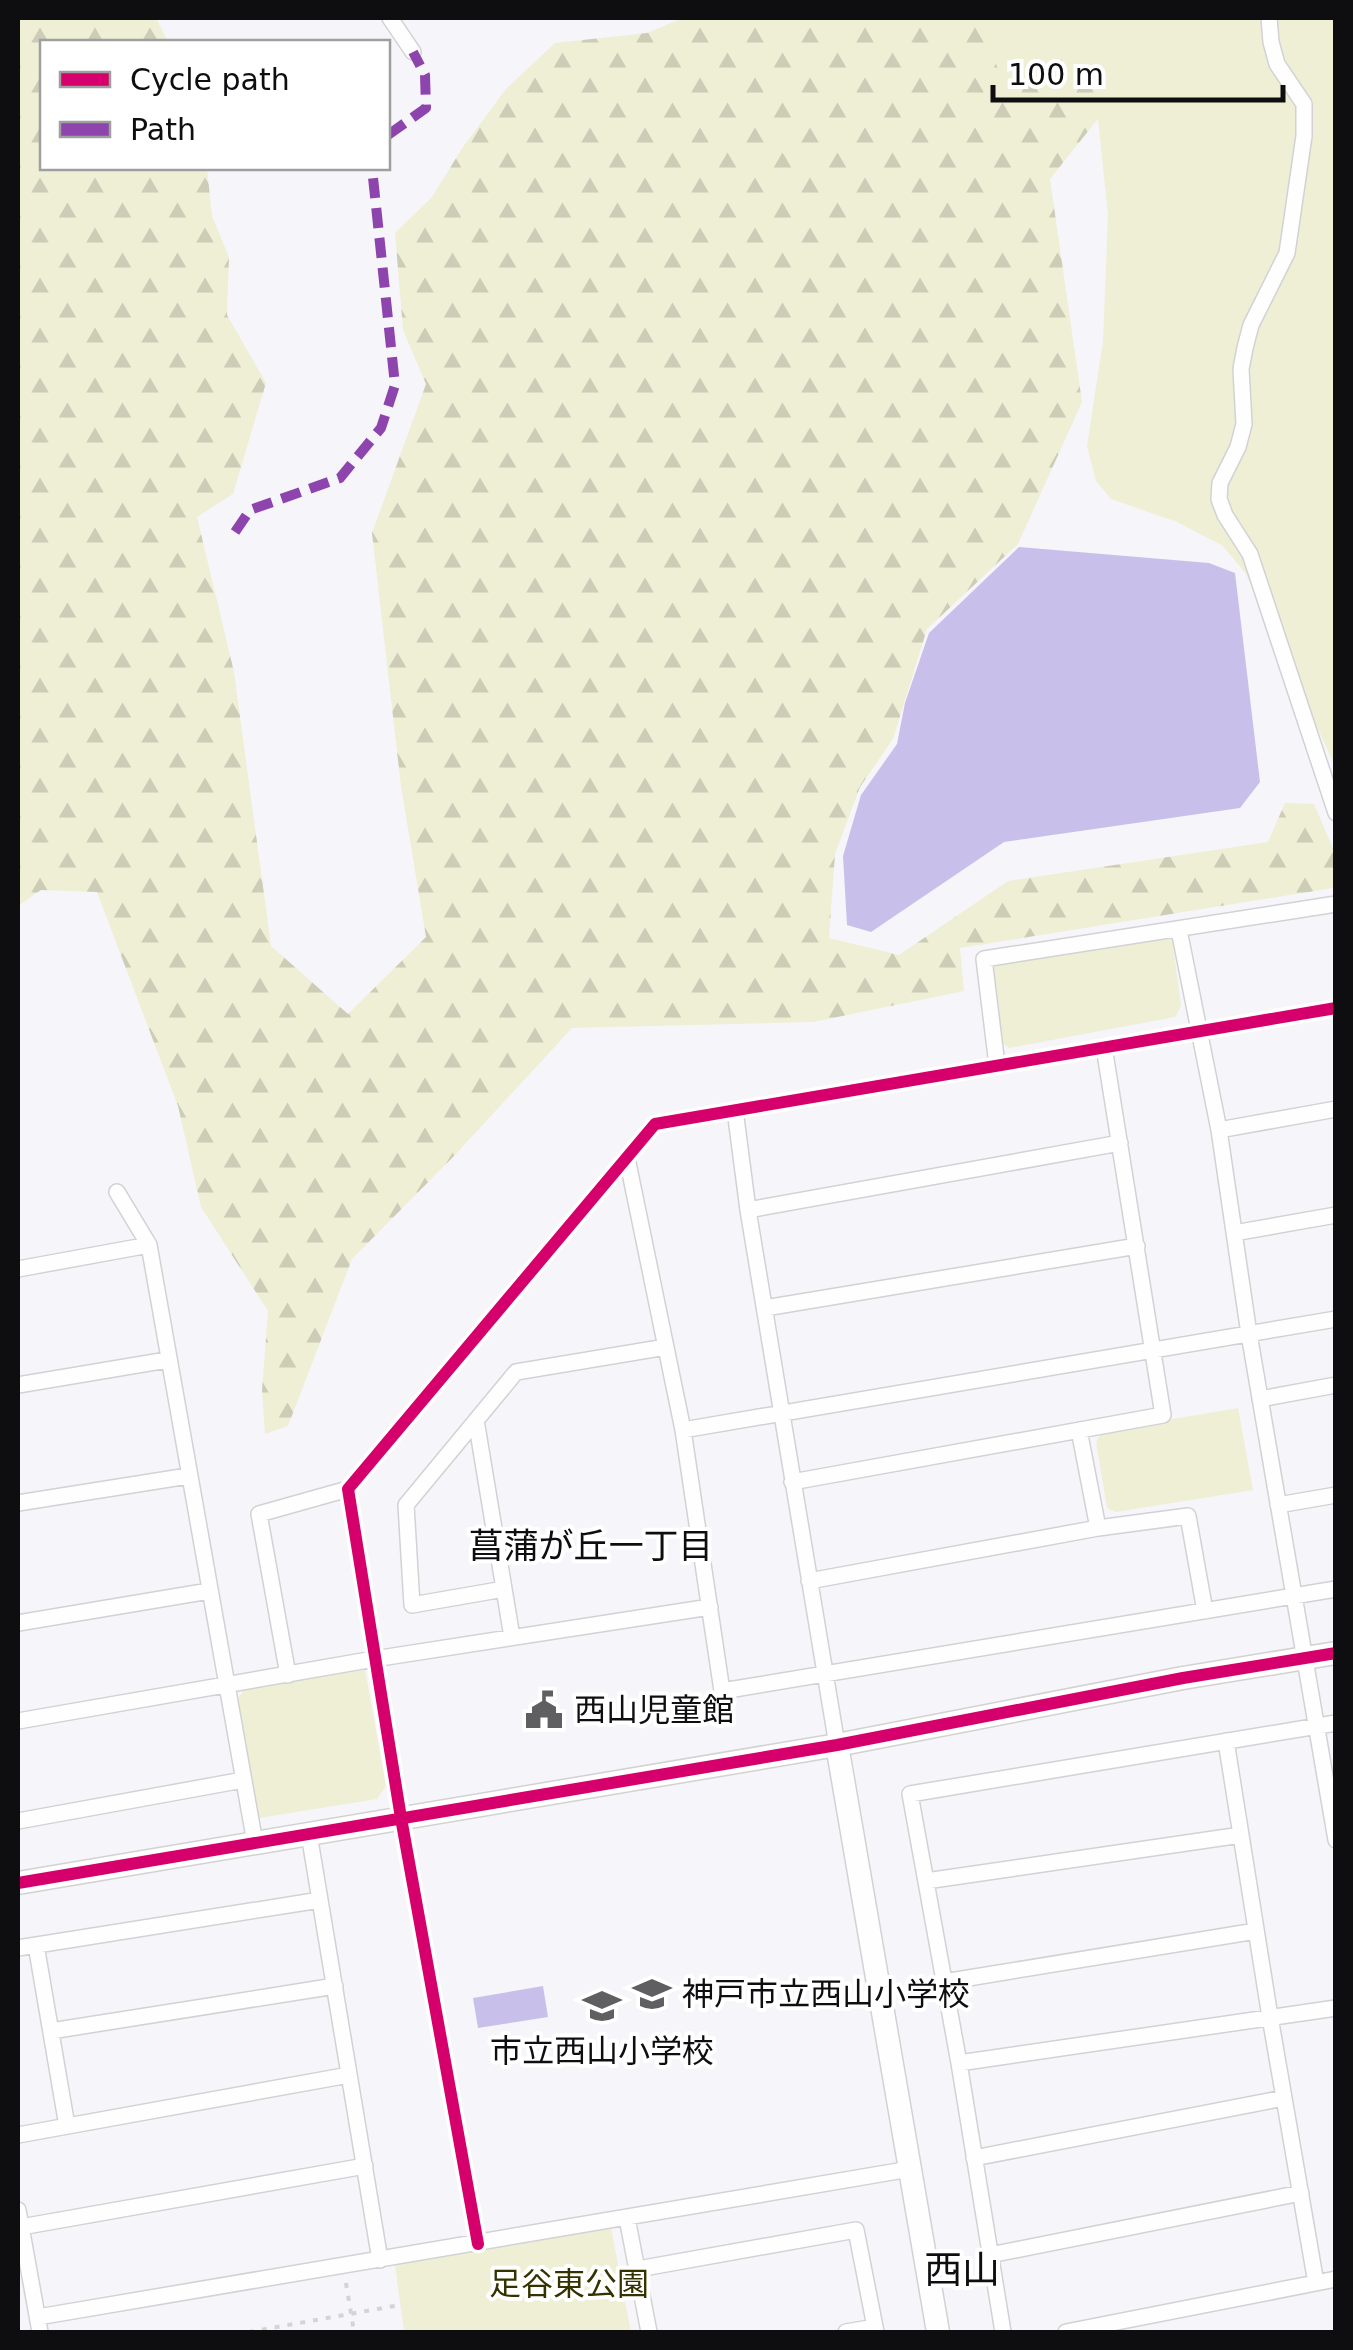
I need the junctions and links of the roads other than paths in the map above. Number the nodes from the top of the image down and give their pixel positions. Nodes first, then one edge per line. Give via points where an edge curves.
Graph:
1 (390, 18) edge
2 (1269, 18) edge
3 (414, 52) dead end
4 (1336, 813) edge
5 (1336, 904) edge
6 (1179, 930) junction
7 (1336, 1008) edge
8 (1197, 1032) junction
9 (1104, 1047) junction
10 (997, 1065) junction
11 (1336, 1109) edge
12 (735, 1110) junction
13 (1219, 1130) junction
14 (1120, 1143) junction
15 (627, 1158) junction
16 (117, 1192) dead end
17 (748, 1210) junction
18 (1336, 1215) edge
19 (1234, 1233) junction
20 (149, 1245) junction
21 (1137, 1246) junction
22 (18, 1269) edge
23 (765, 1308) junction
24 (1336, 1319) edge
25 (1249, 1334) junction
26 (666, 1346) junction
27 (1154, 1350) junction
28 (167, 1360) junction
29 (18, 1385) edge
30 (1336, 1385) edge
31 (1260, 1399) junction
32 (784, 1414) junction
33 (476, 1420) junction
34 (683, 1430) junction
35 (1079, 1430) junction
36 (188, 1476) junction
37 (792, 1482) junction
38 (348, 1489) junction
39 (1336, 1495) edge
40 (18, 1503) edge
41 (1278, 1506) junction
42 (1098, 1528) junction
43 (810, 1581) junction
44 (504, 1589) junction
45 (1336, 1589) edge
46 (209, 1592) junction
47 (1293, 1596) junction
48 (710, 1607) junction
49 (1205, 1611) junction
50 (18, 1623) edge
51 (512, 1637) junction
52 (1336, 1652) edge
53 (374, 1658) junction
54 (1303, 1658) junction
55 (825, 1674) junction
56 (288, 1675) junction
57 (226, 1687) junction
58 (18, 1721) edge
59 (1336, 1722) edge
60 (1316, 1726) junction
61 (1226, 1741) junction
62 (838, 1745) junction
63 (243, 1780) junction
64 (401, 1818) junction
65 (1334, 1819) edge
66 (18, 1821) edge
67 (309, 1834) junction
68 (1241, 1834) junction
69 (1336, 1840) edge
70 (255, 1843) junction
71 (926, 1881) junction
72 (18, 1883) edge
73 (320, 1900) junction
74 (1256, 1931) junction
75 (36, 1945) junction
76 (18, 1948) edge
77 (944, 1982) junction
78 (335, 1986) junction
79 (1336, 2008) edge
80 (1270, 2017) junction
81 (51, 2031) junction
82 (959, 2063) junction
83 (349, 2075) junction
84 (1284, 2098) junction
85 (67, 2126) junction
86 (18, 2135) edge
87 (974, 2158) junction
88 (364, 2166) junction
89 (910, 2168) junction
90 (1300, 2193) junction
91 (18, 2210) edge
92 (627, 2218) junction
93 (21, 2228) junction
94 (478, 2244) junction
95 (990, 2255) junction
96 (380, 2260) junction
97 (638, 2269) junction
98 (1336, 2279) edge
99 (1316, 2282) junction
100 (39, 2325) edge
101 (875, 2330) edge
102 (648, 2332) edge
103 (846, 2332) edge
104 (938, 2332) edge
105 (1003, 2332) edge
106 (1066, 2332) edge

1 - 3 street
2 - 4 street via 1277,64 1304,104 1304,136 1287,253 1245,348 1244,424 1219,499 1250,554
5 - 6 street
6 - 8 street
6 - 10 street via 984,960
7 - 8 street
8 - 9 street
8 - 13 street
9 - 10 street
9 - 14 street
10 - 12 street
11 - 13 street
12 - 15 street via 656,1124
12 - 17 street
13 - 19 street
14 - 17 street
14 - 21 street
15 - 26 street
15 - 38 street
16 - 20 street
17 - 23 street
18 - 19 street
19 - 25 street
20 - 22 street
20 - 28 street
21 - 23 street
21 - 27 street
23 - 32 street
24 - 25 street
25 - 27 street
25 - 31 street
26 - 33 street via 516,1372
26 - 34 street
27 - 32 street
27 - 35 street via 1164,1415
28 - 29 street
28 - 36 street
30 - 31 street
31 - 41 street
32 - 34 street
32 - 37 street
33 - 44 street
33 - 44 street via 406,1505 412,1605
34 - 48 street
35 - 37 street
35 - 42 street
36 - 40 street
36 - 46 street
37 - 43 street
38 - 53 street
38 - 56 street via 259,1514
39 - 41 street
41 - 47 street
42 - 43 street
42 - 49 street via 1188,1516
43 - 55 street
44 - 51 street
45 - 47 street
46 - 50 street
46 - 57 street
47 - 49 street
47 - 54 street
48 - 51 street
48 - 55 street via 722,1691
49 - 55 street
51 - 53 street
52 - 54 street
53 - 56 street
53 - 64 street
54 - 60 street
54 - 62 street
55 - 62 street
56 - 57 street
57 - 58 street
57 - 63 street
59 - 60 street
60 - 61 street
60 - 65 street
61 - 68 street
61 - 71 street via 910,1794
62 - 64 street
62 - 89 street
63 - 66 street
63 - 70 street
64 - 67 street
64 - 94 street
65 - 69 street
67 - 70 street
67 - 73 street
68 - 71 street
68 - 74 street
70 - 72 street
71 - 77 street
73 - 75 street
73 - 78 street
74 - 77 street
74 - 80 street
75 - 76 street
75 - 81 street
77 - 82 street
78 - 81 street
78 - 83 street
79 - 80 street
80 - 82 street
80 - 84 street
81 - 85 street
82 - 87 street
83 - 85 street
83 - 88 street
84 - 87 street
84 - 90 street
85 - 86 street
87 - 95 street
88 - 93 street
88 - 96 street
89 - 92 street
89 - 104 street
90 - 95 street
90 - 99 street
91 - 93 street
92 - 94 street
92 - 97 street
93 - 100 street
94 - 96 street
95 - 105 street
96 - 100 street
97 - 101 street via 856,2230
97 - 102 street
98 - 99 street
99 - 106 street
101 - 103 street

